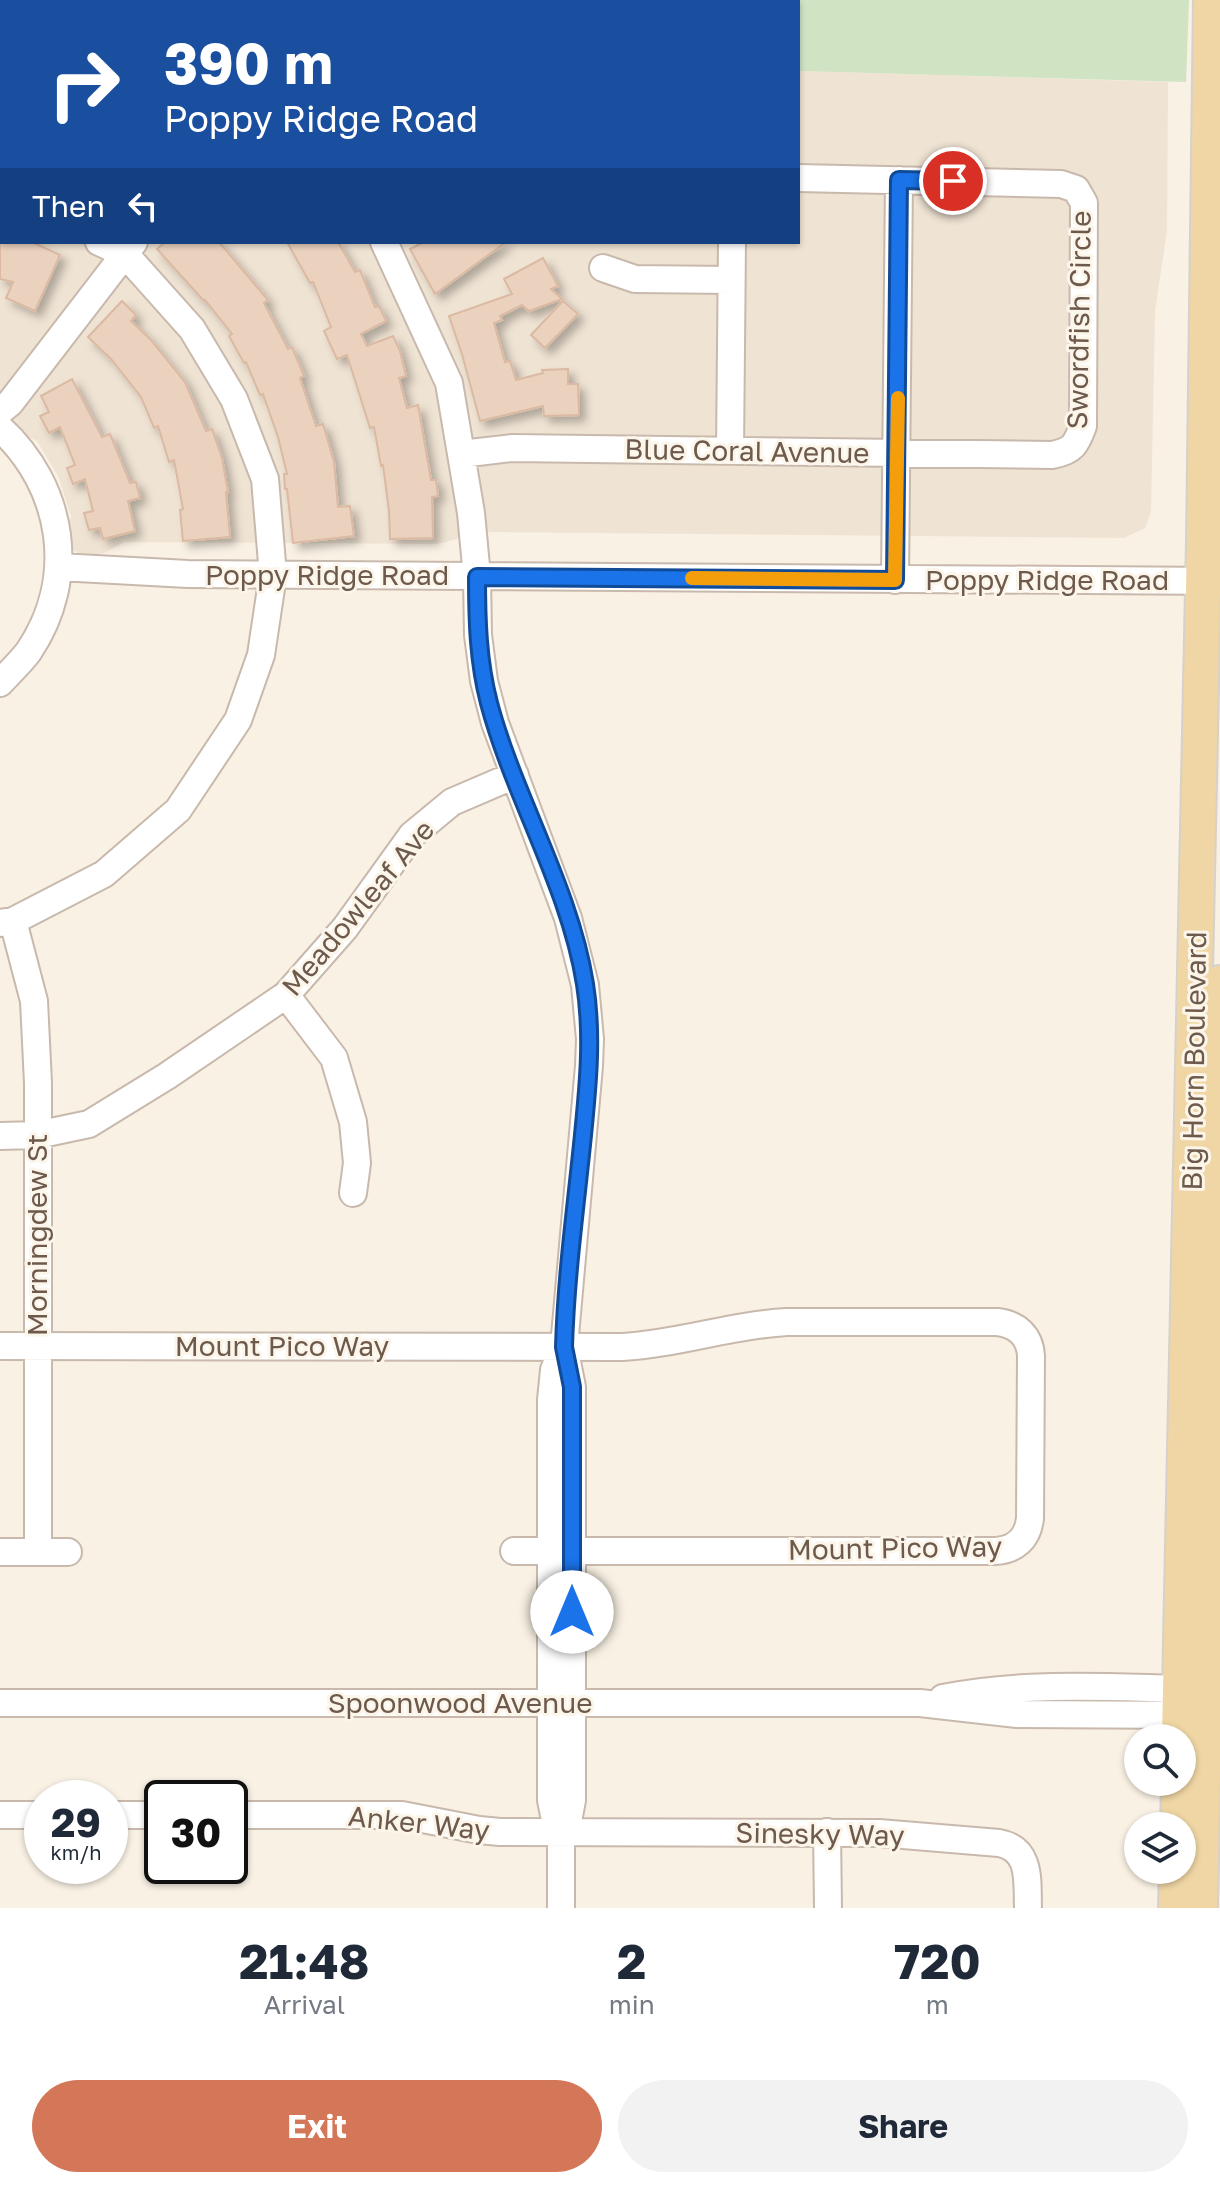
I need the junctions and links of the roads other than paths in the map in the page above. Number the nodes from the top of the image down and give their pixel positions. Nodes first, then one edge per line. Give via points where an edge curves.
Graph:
1 (1211, 0) edge
2 (1215, 79) edge
3 (800, 178) edge
4 (899, 180) junction
5 (109, 244) edge
6 (385, 244) edge
7 (732, 244) edge
8 (129, 248) edge
9 (603, 268) dead end
10 (731, 280) junction
11 (0, 411) edge
12 (0, 428) edge
13 (1077, 443) joint
14 (730, 451) junction
15 (898, 453) junction
16 (461, 454) junction
17 (59, 567) junction
18 (273, 575) junction
19 (477, 577) junction
20 (895, 580) junction
21 (1212, 581) edge
22 (0, 683) edge
23 (515, 775) junction
24 (6, 922) edge
25 (1220, 983) edge
26 (286, 995) junction
27 (37, 1135) junction
28 (0, 1136) edge
29 (353, 1193) dead end
30 (1217, 1220) edge
31 (0, 1346) edge
32 (38, 1346) junction
33 (564, 1347) junction
34 (514, 1551) dead end
35 (561, 1551) junction
36 (0, 1552) edge
37 (38, 1552) junction
38 (68, 1552) dead end
39 (0, 1703) edge
40 (561, 1703) junction
41 (1198, 1707) edge
42 (0, 1815) edge
43 (24, 1815) edge
44 (248, 1815) edge
45 (561, 1832) junction
46 (827, 1832) junction
47 (1177, 1884) edge
48 (561, 1908) edge
49 (828, 1908) edge
50 (1028, 1908) edge
51 (1176, 1908) edge
52 (1200, 1908) edge

1 - 2 main road, Big Horn Boulevard
2 - 21 main road, Big Horn Boulevard
3 - 4 street, Swordfish Circle
4 - 13 street, Swordfish Circle via 1061,184 1076,189 1084,203 1083,426
4 - 15 street
5 - 8 street
6 - 16 street via 449,383
7 - 10 street
8 - 11 street
8 - 18 street via 192,329 234,399 265,479
9 - 10 street via 635,279
10 - 14 street
12 - 17 street via 32,464 46,492 58,536
13 - 15 street, Blue Coral Avenue via 1052,455
14 - 15 street, Blue Coral Avenue
14 - 16 street, Blue Coral Avenue via 512,448
15 - 20 street
16 - 19 street
17 - 18 street, Poppy Ridge Road
17 - 22 street via 49,612 28,652
18 - 19 street, Poppy Ridge Road
18 - 24 street via 261,655 238,720 178,810 104,874
19 - 20 street, Poppy Ridge Road
19 - 23 street via 484,681
20 - 21 street, Poppy Ridge Road
21 - 41 main road, Big Horn Boulevard
23 - 26 street, Meadowleaf Ave via 452,802 412,835 345,928
23 - 33 street via 575,940 588,1012 589,1066
24 - 27 street, Morningdew St via 34,1001
25 - 30 main road, Big Horn Boulevard
26 - 27 street, Meadowleaf Ave via 89,1124
26 - 29 street via 334,1058 353,1122
27 - 28 street, Meadowleaf Ave
27 - 32 street, Morningdew St
30 - 41 main road, Big Horn Boulevard
31 - 32 street, Mount Pico Way
32 - 33 street, Mount Pico Way
32 - 37 street, Morningdew St
33 - 35 street via 572,1387
33 - 35 street, Mount Pico Way via 660,1344 787,1322 1011,1325 1023,1333 1031,1356 1029,1526 1022,1541 995,1551
34 - 35 street, Mount Pico Way
35 - 40 street
36 - 37 street
37 - 38 street
39 - 40 street, Spoonwood Avenue
40 - 41 street, Spoonwood Avenue via 920,1703 1017,1714
40 - 45 street via 552,1807
41 - 52 main road, Big Horn Boulevard
42 - 43 street
44 - 45 street, Anker Way via 402,1815 479,1830
45 - 46 street, Sinesky Way
45 - 48 street
46 - 49 street
46 - 50 street, Sinesky Way via 1007,1844 1025,1863
47 - 51 main road

